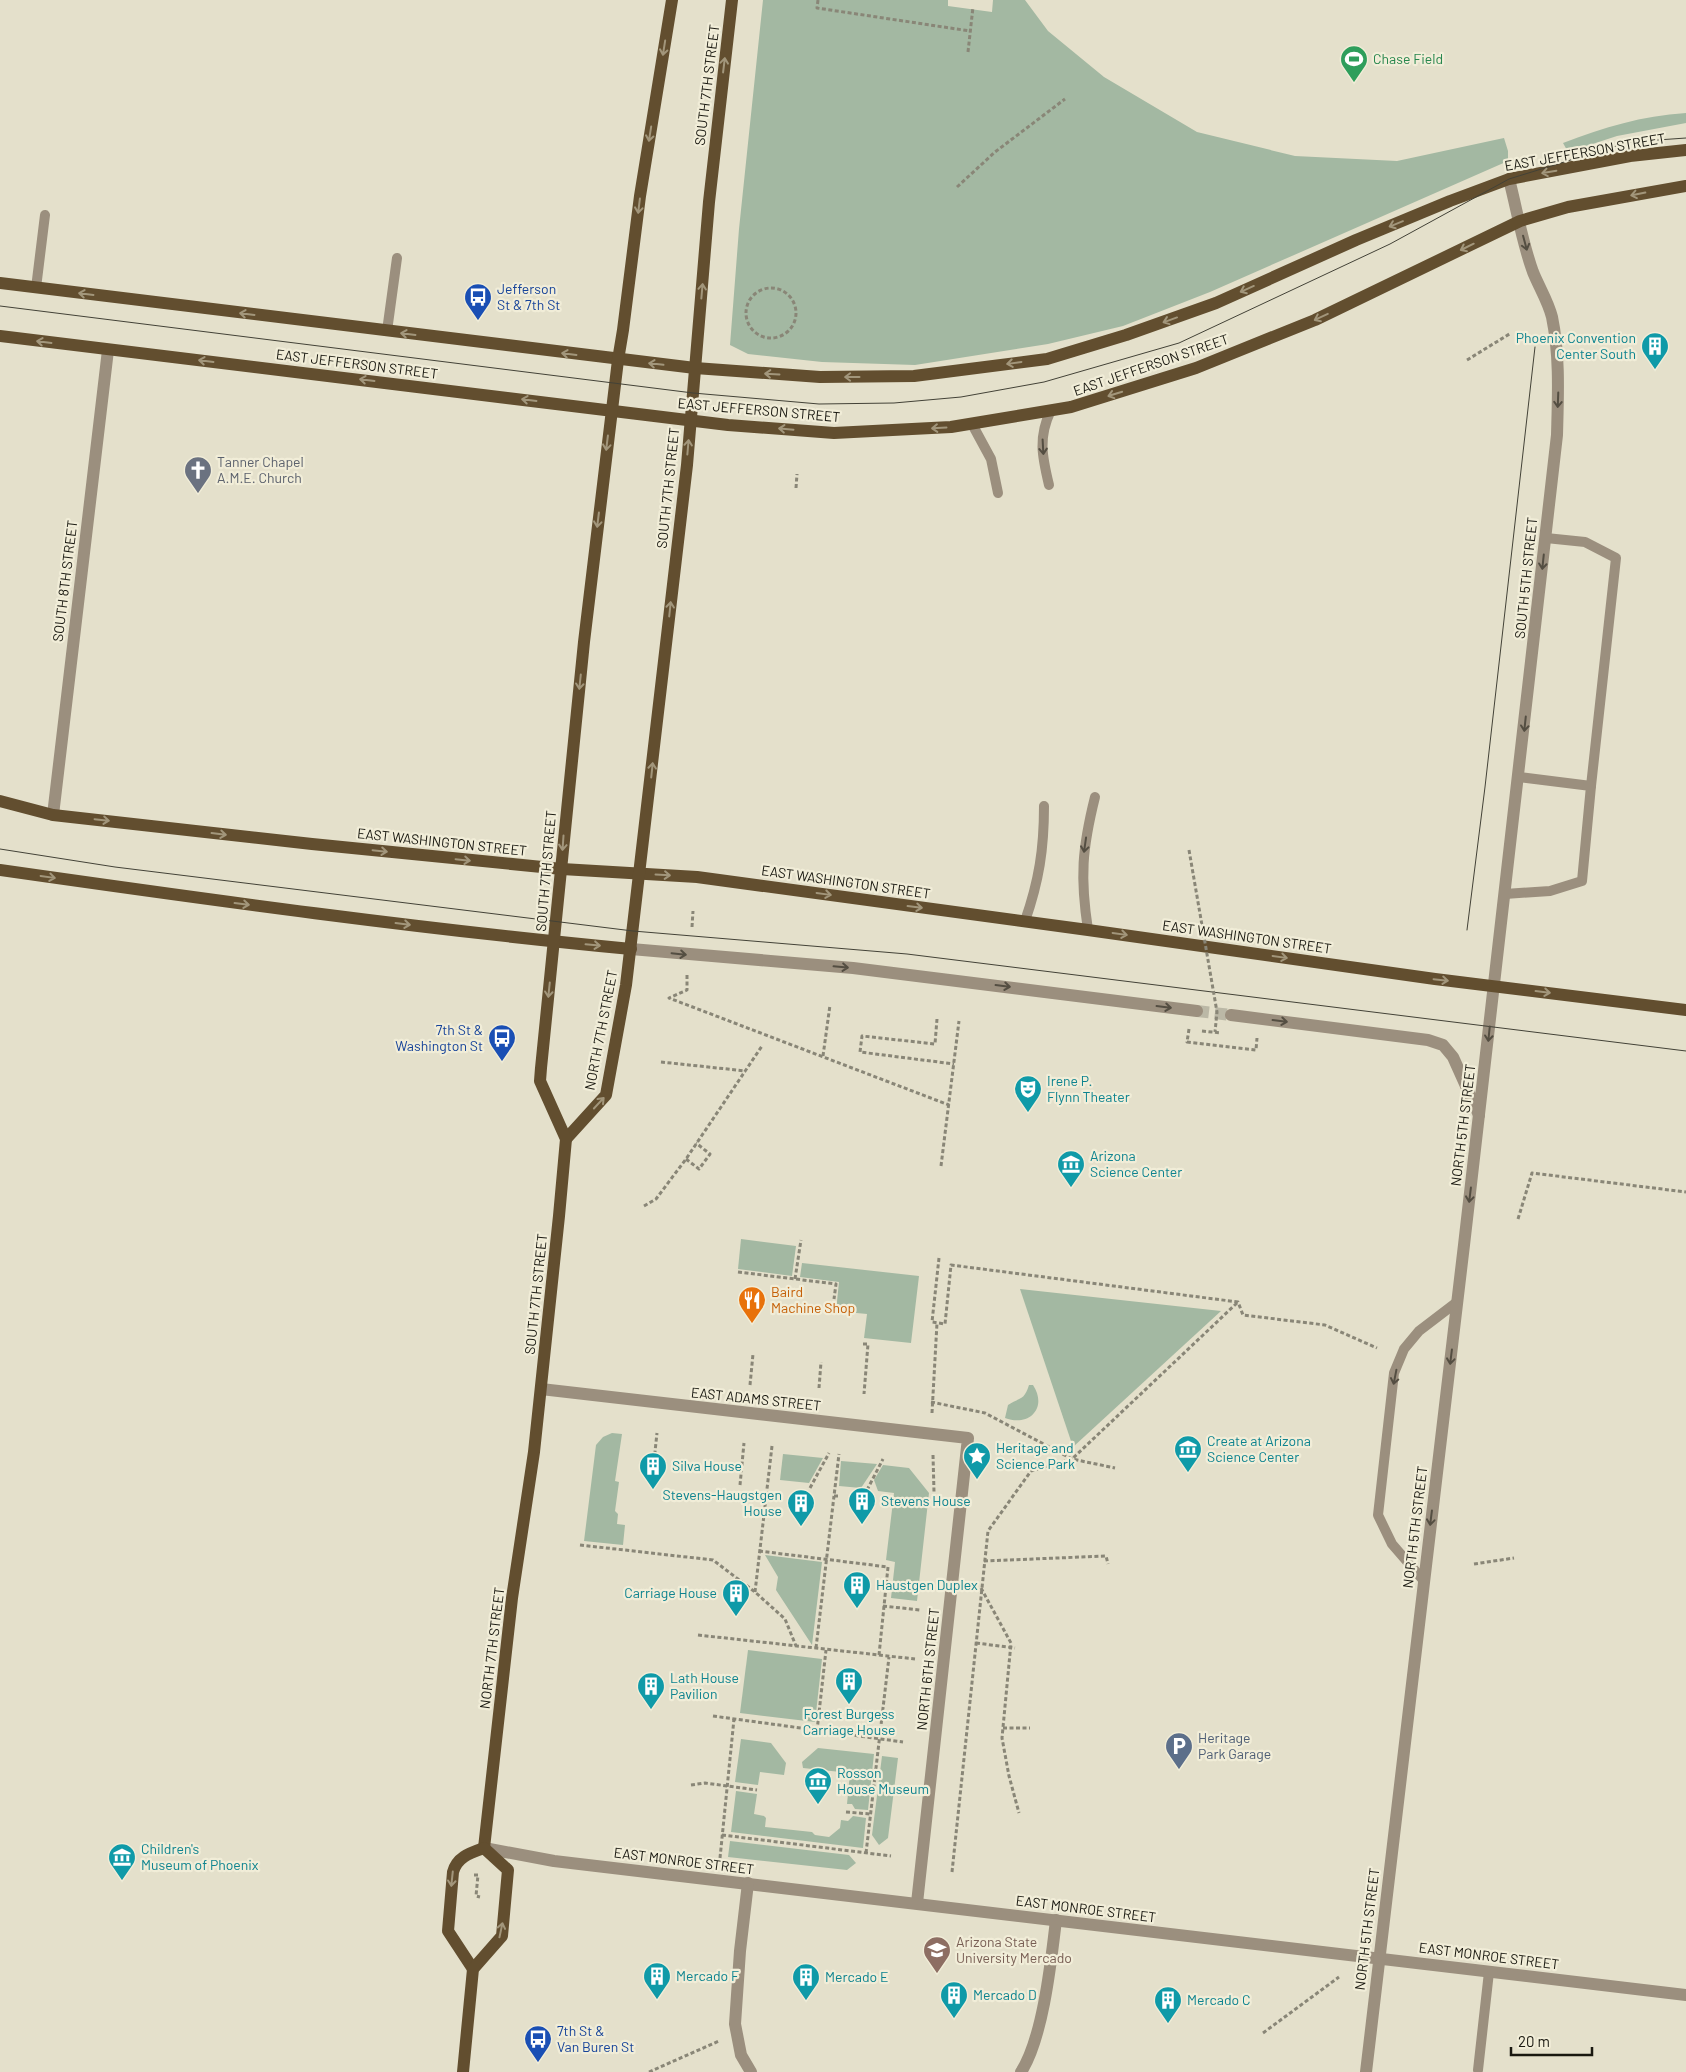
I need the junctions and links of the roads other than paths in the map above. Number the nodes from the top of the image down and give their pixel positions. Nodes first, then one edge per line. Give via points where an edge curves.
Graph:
1 (672, 0) edge
2 (732, 0) edge
3 (1686, 150) edge
4 (1509, 179) junction
5 (1686, 186) edge
6 (45, 214) dead end
7 (1520, 221) junction
8 (397, 258) dead end
9 (0, 284) edge
10 (36, 288) junction
11 (387, 332) junction
12 (0, 336) edge
13 (108, 350) junction
14 (618, 360) junction
15 (695, 368) junction
16 (612, 410) junction
17 (1051, 410) junction
18 (690, 420) junction
19 (972, 424) junction
20 (1049, 484) dead end
21 (998, 493) dead end
22 (1546, 538) junction
23 (1519, 777) junction
24 (1591, 786) junction
25 (1095, 797) dead end
26 (0, 801) edge
27 (1044, 806) dead end
28 (0, 809) edge
29 (53, 815) junction
30 (562, 869) junction
31 (0, 870) edge
32 (640, 874) junction
33 (1505, 894) junction
34 (1025, 921) junction
35 (1088, 930) junction
36 (554, 942) junction
37 (631, 948) junction
38 (1494, 986) junction
39 (1686, 1010) edge
40 (1197, 1011) tunnel mouth
41 (1231, 1015) tunnel mouth
42 (1479, 1115) junction
43 (566, 1139) junction
44 (1457, 1302) junction
45 (541, 1389) junction
46 (968, 1438) joint
47 (534, 1452) joint
48 (1424, 1581) junction
49 (484, 1848) junction
50 (748, 1884) junction
51 (917, 1903) junction
52 (1056, 1920) junction
53 (1379, 1959) junction
54 (473, 1969) junction
55 (1489, 1972) junction
56 (1686, 1995) edge
57 (1478, 2070) dead end
58 (463, 2072) edge
59 (751, 2072) edge
60 (1021, 2072) edge
61 (1366, 2072) edge

1 -> 14 main road, SOUTH 7TH STREET via 640,196
15 -> 2 main road, SOUTH 7TH STREET
3 -> 4 main road, EAST JEFFERSON STREET via 1630,156
4 - 7 street, SOUTH 5TH STREET
4 -> 15 main road, EAST JEFFERSON STREET via 1356,240 1216,303 1126,335 1047,358 914,376 820,377
5 -> 7 main road, EAST JEFFERSON STREET via 1568,207
6 - 10 lane
7 -> 17 main road, EAST JEFFERSON STREET via 1288,331 1196,368 1071,407
7 -> 22 street, SOUTH 5TH STREET via 1533,272 1546,299 1559,379 1557,435
8 - 11 lane
9 - 10 main road, EAST JEFFERSON STREET
11 -> 10 main road, EAST JEFFERSON STREET
14 -> 11 main road, EAST JEFFERSON STREET
13 -> 12 main road, EAST JEFFERSON STREET
16 -> 13 main road, EAST JEFFERSON STREET
13 - 29 street, SOUTH 8TH STREET
15 -> 14 main road, EAST JEFFERSON STREET
14 - 16 main road, SOUTH 7TH STREET
15 - 18 main road, SOUTH 7TH STREET
16 - 18 main road, EAST JEFFERSON STREET
16 -> 30 main road, SOUTH 7TH STREET via 580,680
17 - 19 main road, EAST JEFFERSON STREET
17 -> 20 lane via 1044,426 1042,444
19 -> 18 main road, EAST JEFFERSON STREET via 834,433
32 -> 18 main road, SOUTH 7TH STREET
19 - 21 lane via 991,459
22 -> 23 street, SOUTH 5TH STREET
22 - 24 lane via 1585,542 1616,558
23 - 24 lane
23 - 33 street, SOUTH 5TH STREET
24 - 33 lane via 1582,881 1550,891
25 -> 35 lane via 1082,868
26 - 29 main road, EAST WASHINGTON STREET
27 - 34 lane via 1042,850 1036,886
28 - 29 main road
29 -> 30 main road, EAST WASHINGTON STREET
30 - 32 main road, EAST WASHINGTON STREET
30 - 36 main road, SOUTH 7TH STREET
31 -> 36 main road via 193,898
32 -> 34 main road, EAST WASHINGTON STREET via 697,877
32 - 37 main road, SOUTH 7TH STREET
33 - 38 street, SOUTH 5TH STREET
34 - 35 main road, EAST WASHINGTON STREET
35 -> 38 main road, EAST WASHINGTON STREET
36 -> 37 main road
36 -> 43 main road via 540,1081
37 -> 40 street via 853,968
43 -> 37 main road, NORTH 7TH STREET via 606,1096
38 -> 39 main road, EAST WASHINGTON STREET
38 -> 42 street, NORTH 5TH STREET
41 -> 42 street via 1443,1044 1453,1057
42 -> 44 street, NORTH 5TH STREET
43 - 45 main road, SOUTH 7TH STREET
44 -> 48 street, NORTH 5TH STREET
44 -> 48 lane via 1419,1331 1404,1349 1394,1373 1378,1515 1392,1544
45 - 46 street, EAST ADAMS STREET
45 - 47 main road, SOUTH 7TH STREET
46 - 51 street, NORTH 6TH STREET
47 - 49 main road, NORTH 7TH STREET via 512,1598
48 - 53 street, NORTH 5TH STREET
49 - 50 street, EAST MONROE STREET via 554,1861
54 -> 49 main road via 502,1936 508,1870
49 -> 54 main road via 467,1854 455,1864 453,1872 448,1931
50 - 51 street, EAST MONROE STREET
50 - 59 street via 735,2024 741,2055
51 - 52 street, EAST MONROE STREET
52 - 53 street, EAST MONROE STREET
52 - 60 street via 1038,2028
53 - 55 street, EAST MONROE STREET
53 - 61 street, NORTH 5TH STREET
54 - 58 main road
55 - 56 street, EAST MONROE STREET
55 - 57 lane

